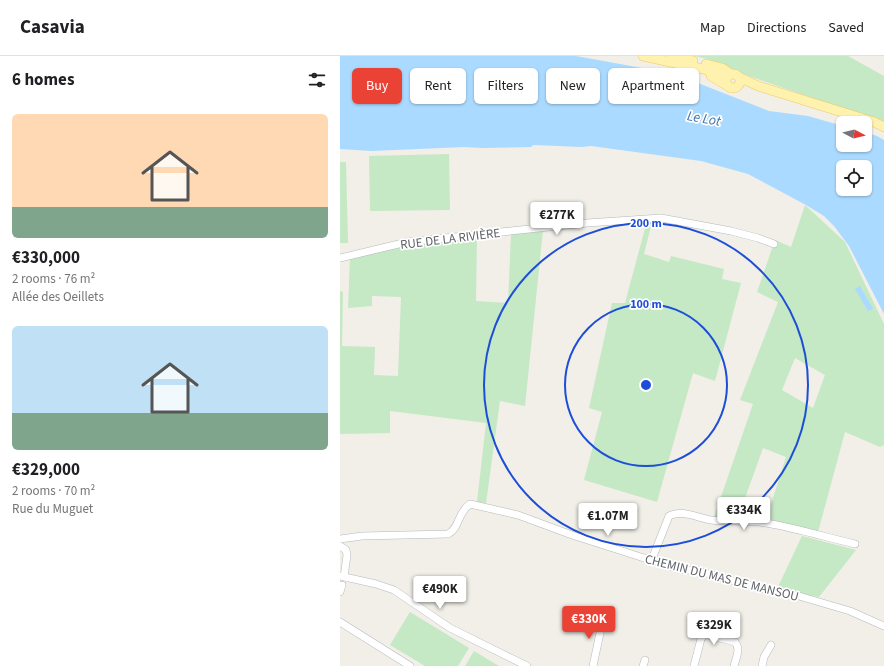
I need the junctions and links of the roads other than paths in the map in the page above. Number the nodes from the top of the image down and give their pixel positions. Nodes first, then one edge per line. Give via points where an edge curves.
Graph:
1 (643, 56) edge
2 (671, 56) edge
3 (733, 80) junction
4 (884, 127) edge
5 (774, 244) dead end
6 (340, 258) edge
7 (340, 539) edge
8 (855, 544) dead end
9 (340, 546) edge
10 (652, 559) junction
11 (343, 575) edge
12 (603, 619) dead end
13 (340, 622) edge
14 (884, 626) edge
15 (771, 645) dead end
16 (410, 666) edge
17 (527, 666) edge
18 (593, 666) edge
19 (694, 666) edge
20 (734, 666) edge
21 (762, 666) edge

1 - 3 main road via 703,69
2 - 3 main road via 722,68
3 - 4 main road
5 - 6 street, RUE DE LA RIVIÈRE via 730,231 661,218 407,242
7 - 10 street, CHEMIN DU MAS DE MANSOU via 448,534 454,530 463,509 470,504 518,515 572,536
8 - 10 street via 766,523 720,521 677,514 670,516
9 - 11 street via 346,550 347,555
10 - 14 street, CHEMIN DU MAS DE MANSOU via 675,568 792,594 850,611
11 - 17 street via 394,590 450,628
12 - 18 street
13 - 16 street
15 - 21 street
19 - 20 street via 704,635 735,642 738,645

